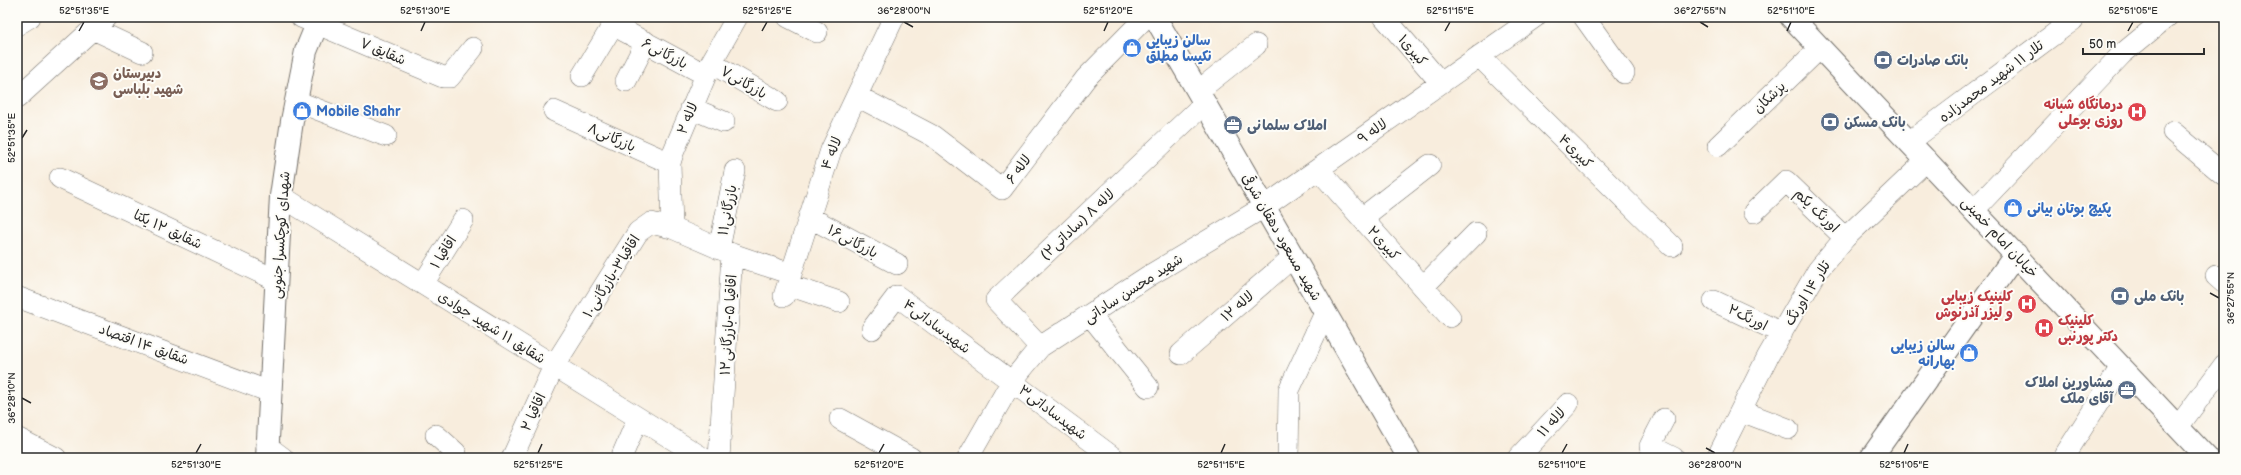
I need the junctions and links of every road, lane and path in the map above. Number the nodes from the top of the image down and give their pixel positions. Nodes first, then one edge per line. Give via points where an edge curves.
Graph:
1 (30, 17) edge
2 (737, 17) edge
3 (788, 17) edge
4 (894, 17) edge
5 (1146, 17) edge
6 (1156, 17) edge
7 (1384, 17) edge
8 (1584, 17) edge
9 (1790, 17) edge
10 (2167, 17) edge
11 (312, 19) edge
12 (1522, 20) edge
13 (2073, 20) dead end
14 (100, 23) edge
15 (17, 25) edge
16 (817, 32) dead end
17 (646, 42) junction
18 (1256, 45) dead end
19 (473, 48) dead end
20 (1820, 48) junction
21 (142, 52) dead end
22 (1480, 56) junction
23 (709, 69) junction
24 (1624, 73) dead end
25 (582, 76) dead end
26 (626, 81) dead end
27 (1441, 83) junction
28 (856, 96) junction
29 (1201, 97) junction
30 (17, 98) edge
31 (777, 101) dead end
32 (296, 102) junction
33 (691, 108) junction
34 (554, 110) dead end
35 (724, 122) dead end
36 (2173, 132) dead end
37 (386, 136) dead end
38 (1910, 142) junction
39 (1718, 146) dead end
40 (1927, 160) junction
41 (670, 163) junction
42 (1430, 165) dead end
43 (1318, 169) junction
44 (735, 171) dead end
45 (2224, 175) edge
46 (60, 178) dead end
47 (281, 196) junction
48 (1264, 207) junction
49 (1974, 210) junction
50 (1754, 212) dead end
51 (809, 217) junction
52 (1362, 218) junction
53 (463, 220) dead end
54 (672, 228) junction
55 (1476, 233) dead end
56 (1845, 238) junction
57 (1672, 246) dead end
58 (726, 252) junction
59 (2016, 254) junction
60 (1293, 257) junction
61 (897, 264) dead end
62 (276, 280) junction
63 (423, 284) junction
64 (788, 285) junction
65 (1423, 287) junction
66 (17, 297) edge
67 (1714, 301) dead end
68 (839, 302) dead end
69 (1325, 313) junction
70 (1090, 315) junction
71 (1450, 317) dead end
72 (872, 329) dead end
73 (1782, 333) junction
74 (1040, 346) junction
75 (1181, 354) dead end
76 (2224, 365) edge
77 (554, 366) junction
78 (2121, 367) junction
79 (1012, 381) junction
80 (1148, 387) dead end
81 (270, 392) junction
82 (1568, 404) dead end
83 (1741, 411) junction
84 (638, 418) junction
85 (840, 419) dead end
86 (1664, 419) dead end
87 (2178, 427) junction
88 (1788, 429) dead end
89 (436, 435) dead end
90 (17, 438) edge
91 (272, 454) edge
92 (1719, 454) edge
93 (56, 458) edge
94 (452, 458) edge
95 (512, 458) edge
96 (621, 458) edge
97 (703, 458) edge
98 (719, 458) edge
99 (911, 458) edge
100 (968, 458) edge
101 (1114, 458) edge
102 (1288, 458) edge
103 (1409, 458) edge
104 (1518, 458) edge
105 (1674, 458) edge
106 (1871, 458) edge
107 (2063, 458) edge
108 (2207, 458) edge

1 - 15 street
2 - 23 street, لاله ۲
3 - 16 street
4 - 28 street, لاله ۴
5 - 28 street, لاله ۶ via 1086,78 1002,189 933,136
6 - 29 main road, شهید مسعود دهقان شرقی
7 - 27 street, کبیری۱
8 - 24 street
9 - 20 main road, خیابان امام خمینی
10 - 49 street via 2122,54
11 - 19 street, شقایق ۷ via 443,76 450,77
11 - 32 main road, شهدای کوچکسرا جنوبی
12 - 22 street, لاله ۹
13 - 38 street, تلار ۱۱ شهید محمدزاده
14 - 21 street
14 - 30 street
17 - 23 street, بازرگانی۶
17 - 25 street, بازرگانی۶ via 613,25
17 - 26 street
18 - 29 street
20 - 38 main road, خیابان امام خمینی
20 - 39 street, پزشکان
22 - 27 street, لاله ۹
22 - 57 street, کبیری۴
23 - 31 street, بازرگانی۷
23 - 33 street, لاله ۲
27 - 43 street, لاله ۹
28 - 51 street, لاله ۴ via 831,150
29 - 48 main road, شهید مسعود دهقان شرقی
29 - 74 street, لاله ۸ (ساداتی۲) via 996,300
32 - 37 street
32 - 47 main road, شهدای کوچکسرا جنوبی
33 - 35 street
33 - 41 street, لاله ۲
34 - 41 street, بازرگانی۸
36 - 45 street
38 - 40 main road, خیابان امام خمینی
40 - 49 main road, خیابان امام خمینی
40 - 56 street, تلار ۱۴ اورنگ
41 - 54 street, لاله ۲
42 - 52 street
43 - 48 street, لاله ۹
43 - 52 street, کبیری۲
44 - 58 street, بازرگانی۱۱
46 - 62 street, شقایق ۱۲ یکتا
47 - 62 main road, شهدای کوچکسرا جنوبی
47 - 63 street, شقایق ۱۱ شهید جوادی
48 - 60 main road, شهید مسعود دهقان شرقی
48 - 70 street, شهید محسن ساداتی via 1147,277
49 - 59 main road, خیابان امام خمینی
50 - 56 street, اورنگ یکم via 1786,181
51 - 61 street, بازرگانی۱۶
51 - 64 street, لاله ۴
52 - 65 street, کبیری۲
53 - 63 street, اقاقیا ۱
54 - 58 street, اقاقیا۳-بازرگانی۱۰
54 - 77 street, اقاقیا۳-بازرگانی۱۰ via 651,223 638,232
55 - 65 street
56 - 73 street, تلار ۱۴ اورنگ via 1818,270
58 - 64 street, اقاقیا ۵-بازرگانی۱۲
58 - 98 street, اقاقیا ۵-بازرگانی۱۲
59 - 78 main road, خیابان امام خمینی
59 - 106 main road
60 - 69 main road, شهید مسعود دهقان شرقی
60 - 75 street, لاله ۱۲
62 - 81 main road, شهدای کوچکسرا جنوبی
63 - 77 street, شقایق ۱۱ شهید جوادی
64 - 68 street, اقاقیا ۵-بازرگانی۱۲
65 - 71 street, کبیری۲
66 - 81 street, شقایق ۱۴ اقتصاد
67 - 73 street, اورنگ۲
69 - 102 street via 1289,390
69 - 103 main road, شهید مسعود دهقان شرقی
70 - 74 street, شهید محسن ساداتی
70 - 80 street
72 - 79 street, شهیدساداتی۴ via 897,296
73 - 83 street, تلار ۱۴ اورنگ
74 - 79 street, شهید محسن ساداتی
76 - 87 street
77 - 84 street, شقایق ۱۱ شهید جوادی
77 - 95 street, اقاقیا ۲
78 - 87 main road, خیابان امام خمینی
78 - 107 street
79 - 100 street, شهید محسن ساداتی
79 - 101 street, شهیدساداتی۳
81 - 91 main road, شهدای کوچکسرا جنوبی
82 - 104 street, لاله ۱۱
83 - 88 street
83 - 92 street, تلار ۱۴ اورنگ
84 - 96 street
84 - 97 street, شقایق ۱۱ شهید جوادی
85 - 99 street
86 - 105 street via 1650,446
87 - 108 main road, خیابان امام خمینی
89 - 94 street via 456,453
90 - 93 street

